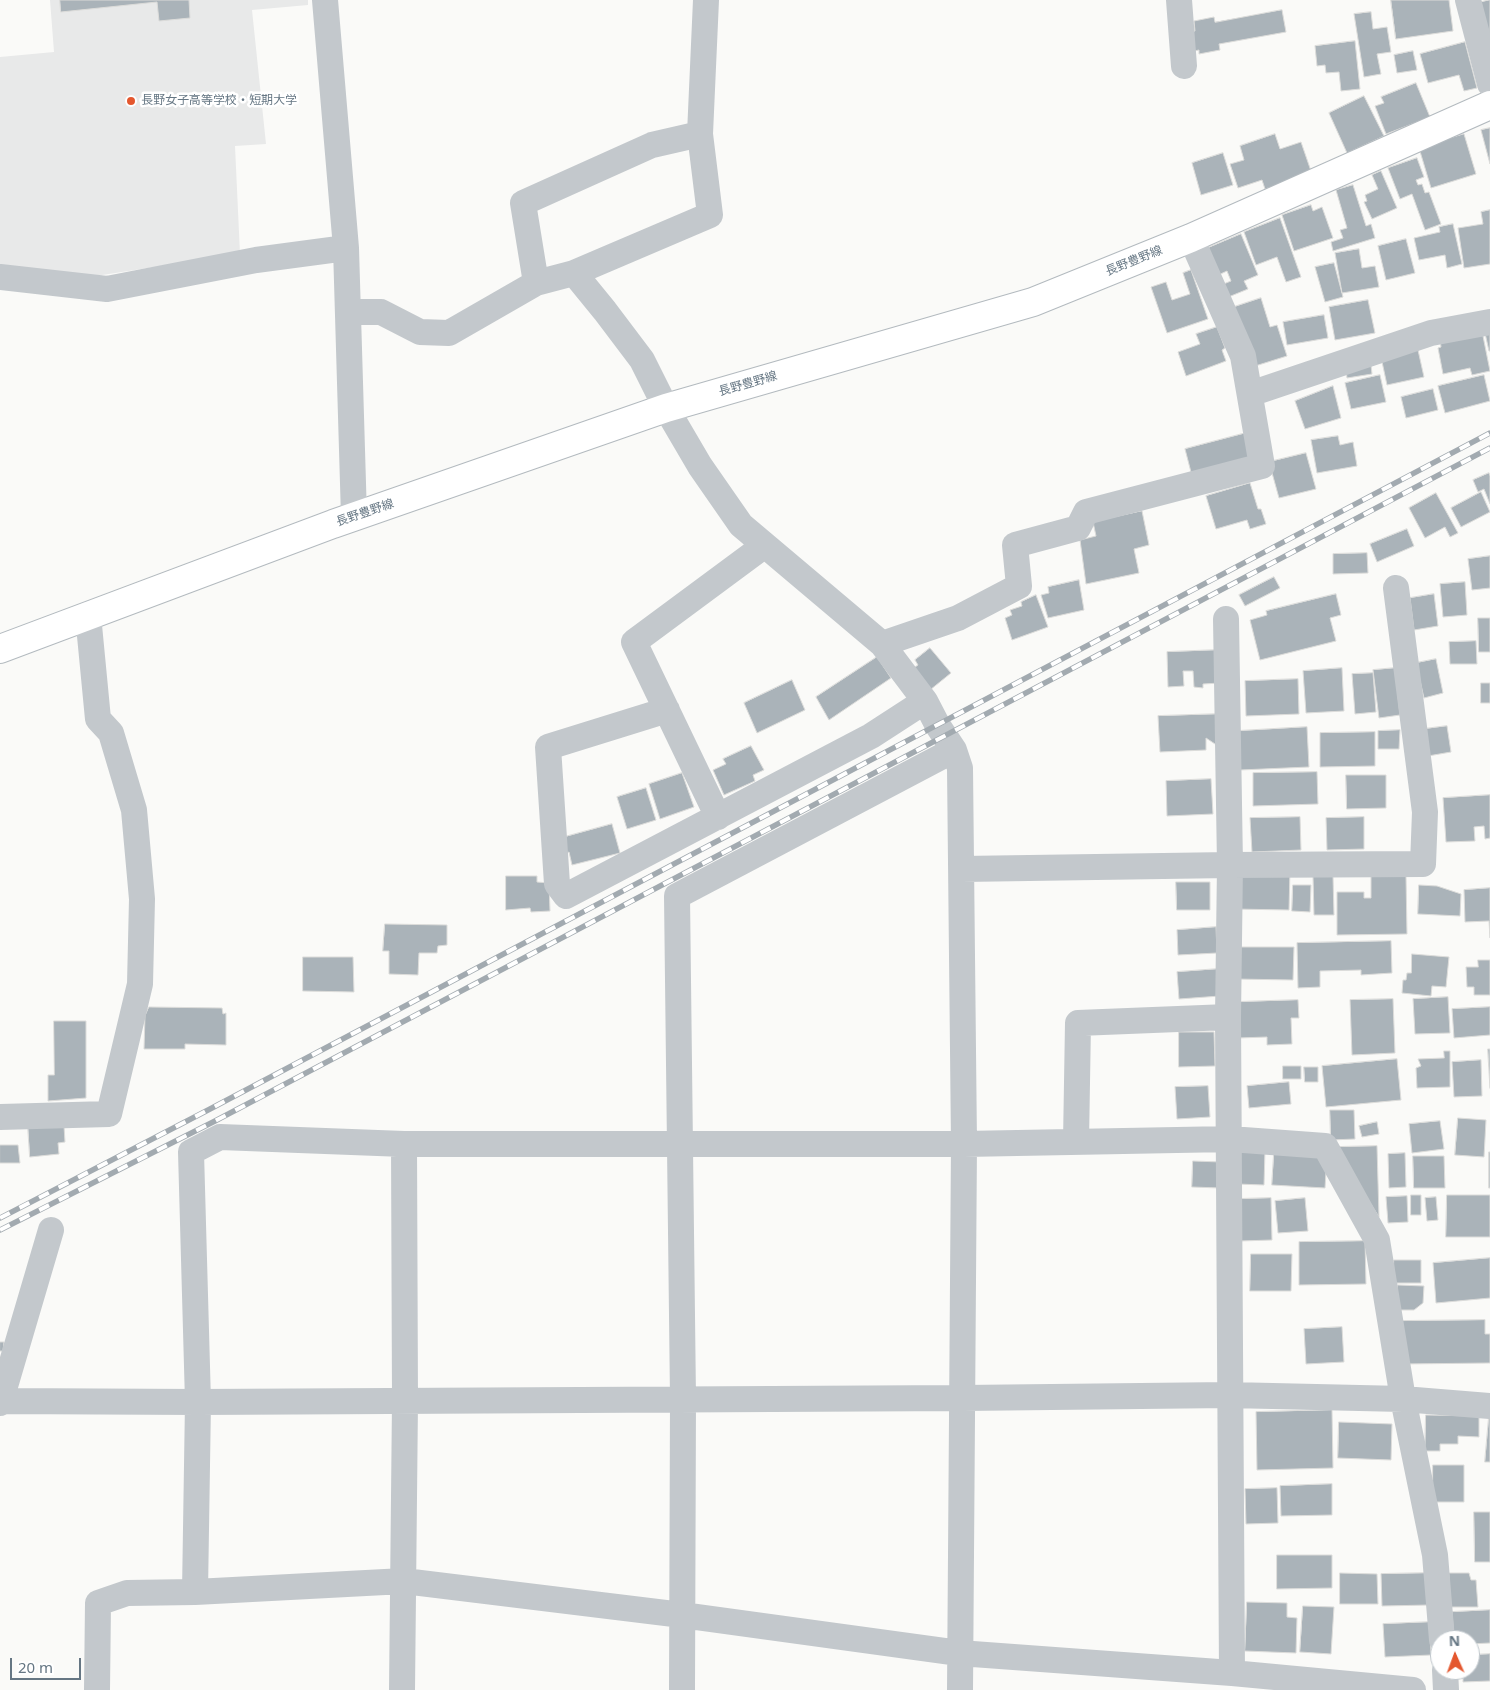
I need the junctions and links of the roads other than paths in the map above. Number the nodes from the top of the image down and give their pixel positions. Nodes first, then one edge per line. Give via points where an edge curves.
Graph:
1 (325, 0) edge
2 (706, 0) edge
3 (1179, 0) edge
4 (1468, 0) edge
5 (1184, 66) dead end
6 (1490, 84) edge
7 (1490, 105) edge
8 (700, 134) junction
9 (1191, 238) junction
10 (346, 248) junction
11 (574, 273) junction
12 (0, 277) edge
13 (536, 282) junction
14 (348, 312) junction
15 (1490, 322) edge
16 (1250, 394) junction
17 (666, 408) junction
18 (354, 517) junction
19 (765, 545) junction
20 (1396, 588) dead end
21 (88, 615) junction
22 (1226, 619) dead end
23 (882, 644) junction
24 (0, 649) edge
25 (925, 701) junction
26 (667, 710) junction
27 (954, 750) junction
28 (718, 817) junction
29 (1230, 865) junction
30 (962, 869) junction
31 (1228, 1016) junction
32 (0, 1117) edge
33 (1230, 1139) junction
34 (1076, 1142) junction
35 (681, 1143) junction
36 (404, 1144) junction
37 (964, 1144) junction
38 (51, 1230) dead end
39 (1230, 1395) junction
40 (963, 1398) junction
41 (683, 1399) junction
42 (1403, 1399) junction
43 (405, 1401) junction
44 (0, 1402) edge
45 (198, 1402) junction
46 (1490, 1406) edge
47 (404, 1581) junction
48 (195, 1592) junction
49 (682, 1616) junction
50 (1441, 1630) edge
51 (959, 1653) junction
52 (1232, 1673) junction
53 (97, 1690) edge
54 (402, 1690) edge
55 (682, 1690) edge
56 (960, 1690) edge
57 (1413, 1690) edge

1 - 10 street
2 - 8 street
3 - 5 street
4 - 6 street
7 - 9 main road, 長野豊野線
8 - 11 street via 710,215
8 - 13 street via 652,145 523,203
9 - 16 street via 1243,356
9 - 17 main road, 長野豊野線 via 1032,302
10 - 12 street via 256,260 106,289
10 - 14 street
11 - 13 street
11 - 17 street via 642,360
13 - 14 street via 449,333 420,332 381,312
14 - 18 street
15 - 16 street via 1430,333
16 - 23 street via 1262,466 1086,512 1078,528 1015,545 1019,586 958,618
17 - 18 main road, 長野豊野線
17 - 19 street via 700,466 741,525
18 - 21 main road, 長野豊野線
19 - 23 street
19 - 26 street via 634,642
20 - 29 street via 1424,812 1423,864
21 - 24 main road, 長野豊野線
21 - 32 street via 98,719 111,733 134,810 142,899 140,984 109,1114
22 - 29 street
23 - 25 street
25 - 27 street
25 - 28 street via 871,736
26 - 28 street
26 - 28 street via 548,747 557,884 566,896
27 - 30 street via 960,768
27 - 35 street via 677,896
29 - 30 street
29 - 31 street
30 - 37 street
31 - 33 street
31 - 34 street via 1078,1023
33 - 34 street
33 - 39 street
33 - 42 street via 1325,1146 1378,1240
34 - 37 street
35 - 36 street
35 - 37 street
35 - 41 street
36 - 43 street
36 - 45 street via 220,1137 191,1152
37 - 40 street
38 - 44 street
39 - 40 street
39 - 42 street
39 - 52 street
40 - 41 street
40 - 51 street
41 - 43 street
41 - 49 street
42 - 46 street
42 - 50 street via 1435,1555
43 - 45 street
43 - 47 street
44 - 45 street
45 - 48 street
47 - 48 street
47 - 49 street
47 - 54 street
48 - 53 street via 127,1593 98,1603
49 - 51 street
49 - 55 street
51 - 52 street
51 - 56 street
52 - 57 street

